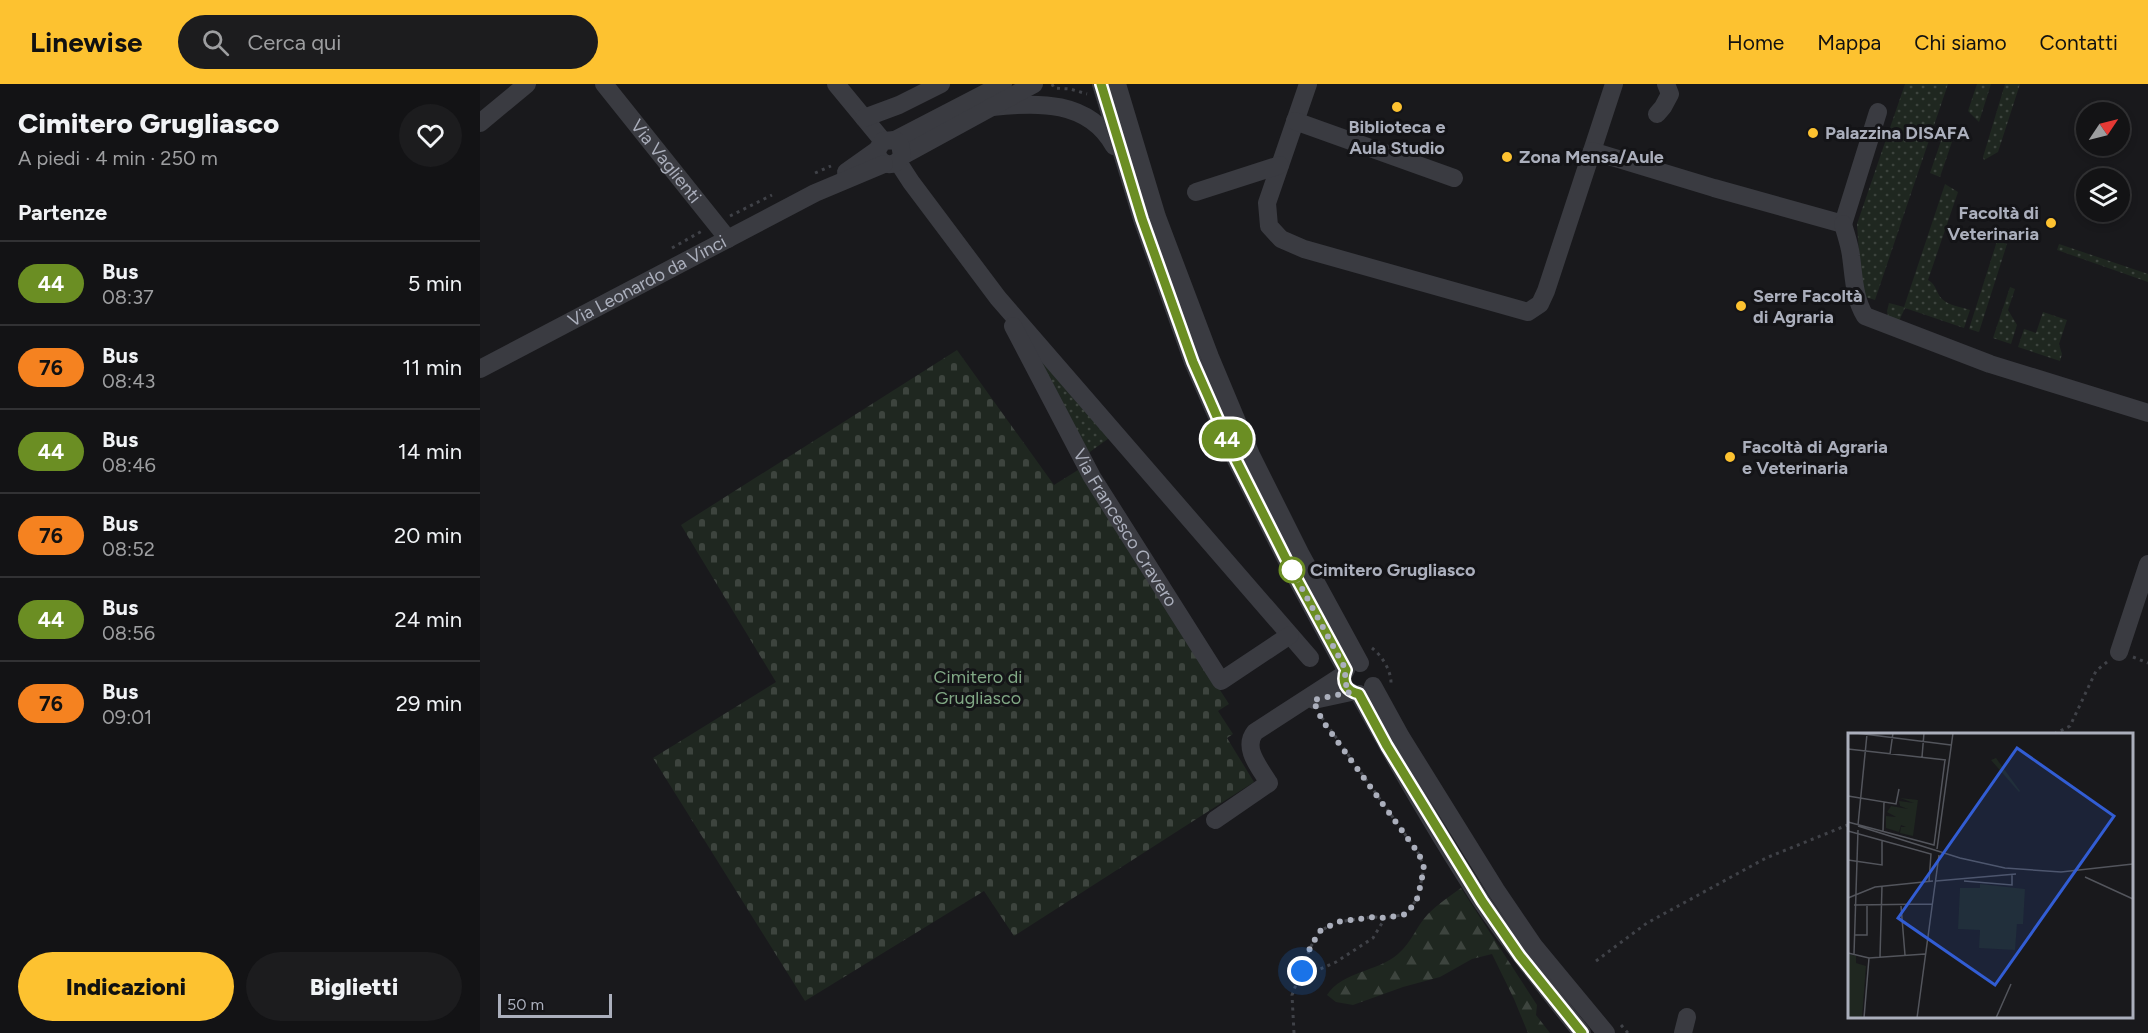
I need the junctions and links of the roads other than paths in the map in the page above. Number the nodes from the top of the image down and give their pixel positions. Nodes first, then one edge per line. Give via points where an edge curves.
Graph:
1 (527, 84) edge
2 (604, 84) edge
3 (836, 84) edge
4 (941, 84) edge
5 (949, 84) edge
6 (1003, 84) edge
7 (1034, 84) edge
8 (1101, 84) edge
9 (1117, 84) edge
10 (1308, 84) edge
11 (1613, 84) edge
12 (1665, 84) edge
13 (992, 107) junction
14 (948, 112) junction
15 (1878, 112) dead end
16 (1657, 114) dead end
17 (864, 118) junction
18 (1295, 121) junction
19 (480, 123) edge
20 (1592, 151) junction
21 (890, 152) junction
22 (1280, 165) junction
23 (1126, 169) junction
24 (1454, 178) dead end
25 (1196, 192) dead end
26 (1843, 224) junction
27 (728, 239) junction
28 (998, 298) junction
29 (480, 369) edge
30 (2148, 412) edge
31 (2148, 564) edge
32 (1290, 635) junction
33 (2119, 652) road end
34 (1310, 658) dead end
35 (1355, 680) junction
36 (1215, 820) dead end
37 (1613, 1029) edge
38 (1582, 1033) edge

1 - 19 street
2 - 27 street, Via Vaglienti
3 - 17 street, Via Francesco Cravero
4 - 17 street
5 - 14 street
6 - 14 street, Via Leonardo da Vinci
7 - 13 street, Via Leonardo da Vinci
8 - 23 street
9 - 35 street via 1157,217 1210,357
10 - 18 street
11 - 20 street
12 - 16 street via 1670,94
13 - 21 street, Via Leonardo da Vinci
13 - 23 street via 1025,104 1066,108 1090,118 1107,132
14 - 21 street, Via Leonardo da Vinci
15 - 26 street
17 - 21 street, Via Francesco Cravero
18 - 22 street
18 - 24 street
20 - 22 street via 1546,291 1540,304 1528,312 1304,249 1281,239 1269,226 1267,203
20 - 26 street
21 - 27 street, Via Leonardo da Vinci
21 - 28 street, Via Francesco Cravero
22 - 25 street
23 - 35 street via 1193,362 1231,449 1286,559
26 - 30 street via 1859,307 1865,316 1990,363
27 - 29 street, Via Leonardo da Vinci
28 - 32 street, Via Francesco Cravero
28 - 32 street, Via Francesco Cravero via 1092,477 1221,681
31 - 33 street
32 - 34 street, Via Francesco Cravero
35 - 36 street via 1307,701 1251,737 1252,755 1269,783
35 - 37 street via 1401,737 1534,946
35 - 38 street via 1387,746 1482,901

